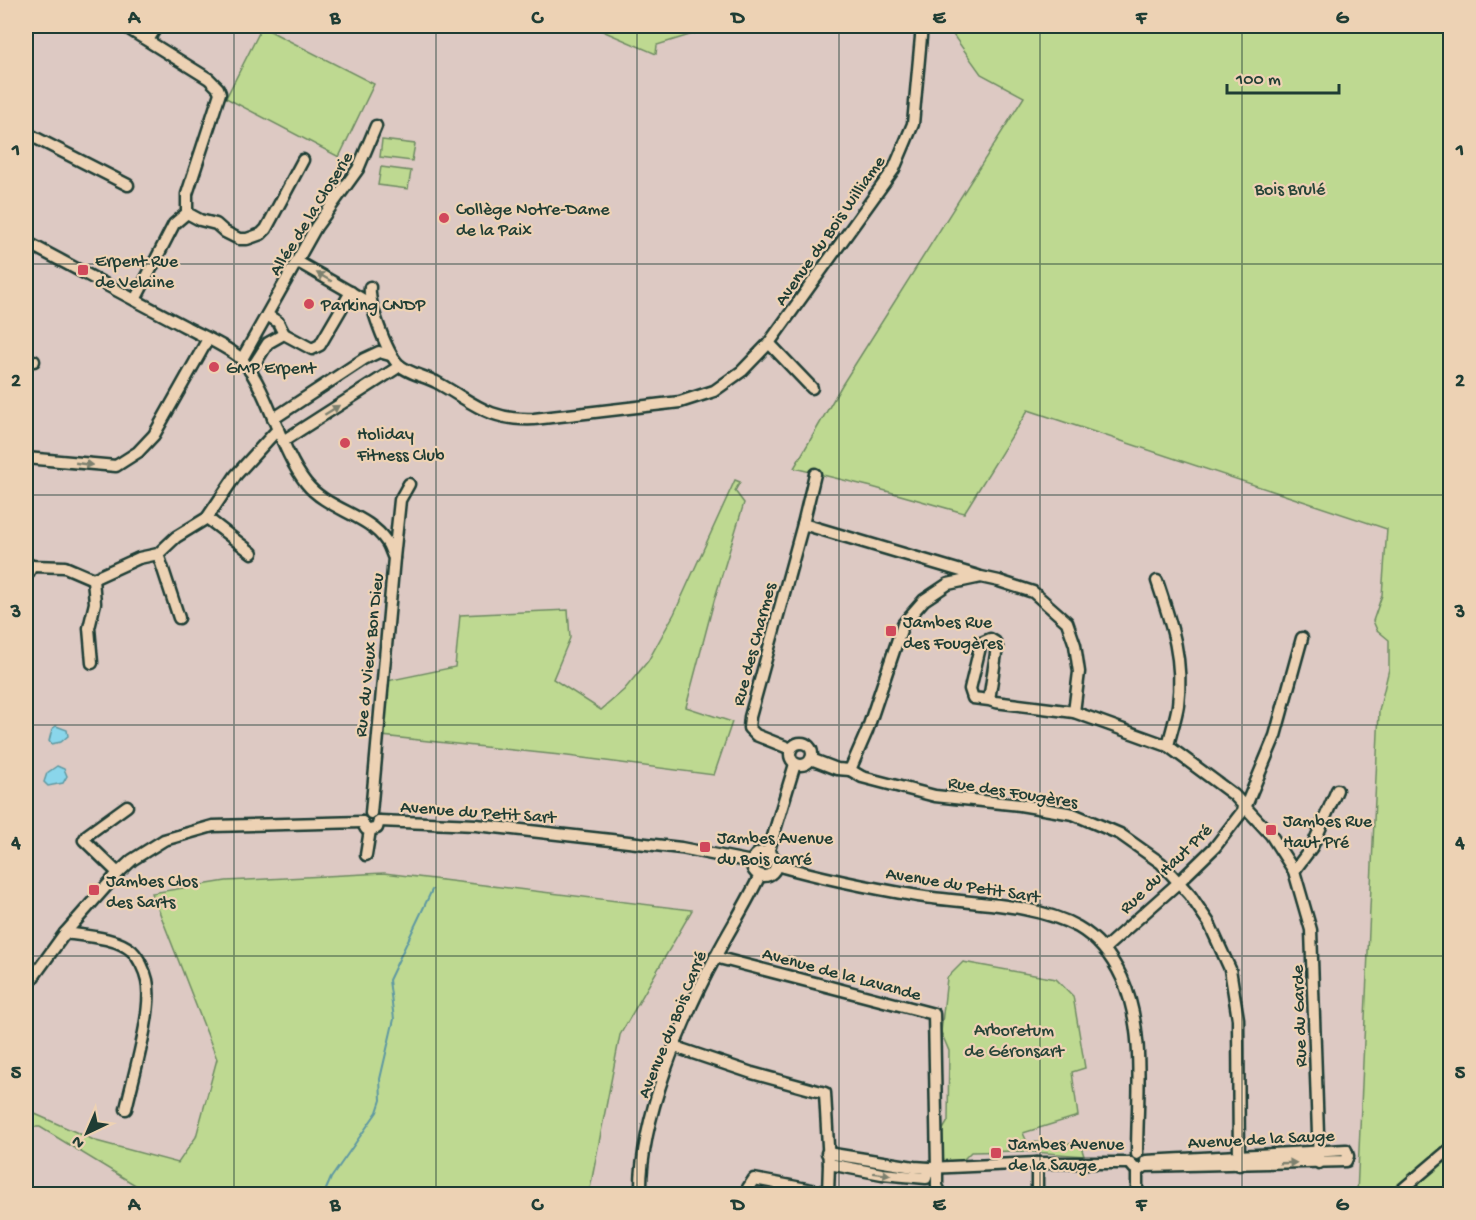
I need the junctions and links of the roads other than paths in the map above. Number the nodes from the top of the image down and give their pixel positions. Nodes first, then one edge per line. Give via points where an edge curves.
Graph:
1 (124, 26) edge
2 (157, 26) edge
3 (922, 26) edge
4 (148, 40) junction
5 (376, 126) dead end
6 (26, 133) edge
7 (303, 160) dead end
8 (128, 185) dead end
9 (187, 213) junction
10 (26, 242) edge
11 (298, 262) junction
12 (370, 287) dead end
13 (351, 292) junction
14 (135, 300) junction
15 (367, 302) junction
16 (267, 315) junction
17 (284, 334) junction
18 (208, 339) junction
19 (769, 344) junction
20 (385, 353) junction
21 (242, 359) junction
22 (400, 366) junction
23 (250, 371) junction
24 (812, 388) dead end
25 (276, 424) junction
26 (283, 441) junction
27 (26, 458) edge
28 (815, 474) dead end
29 (409, 484) dead end
30 (207, 518) junction
31 (802, 524) junction
32 (252, 553) dead end
33 (158, 554) junction
34 (394, 558) junction
35 (29, 565) edge
36 (947, 567) junction
37 (26, 577) edge
38 (981, 577) junction
39 (93, 579) junction
40 (1157, 581) dead end
41 (948, 584) junction
42 (179, 618) dead end
43 (1302, 638) dead end
44 (92, 663) dead end
45 (988, 700) junction
46 (1074, 712) junction
47 (1168, 746) junction
48 (790, 748) junction
49 (811, 759) junction
50 (795, 764) junction
51 (850, 770) junction
52 (1337, 790) dead end
53 (127, 806) dead end
54 (1245, 808) junction
55 (375, 817) junction
56 (366, 826) junction
57 (768, 853) junction
58 (366, 855) dead end
59 (752, 862) junction
60 (776, 865) junction
61 (1294, 871) junction
62 (118, 873) junction
63 (760, 875) junction
64 (1178, 884) junction
65 (65, 933) junction
66 (1105, 948) junction
67 (715, 957) junction
68 (26, 987) edge
69 (675, 1047) junction
70 (126, 1108) dead end
71 (1450, 1149) edge
72 (1319, 1157) joint
73 (828, 1159) junction
74 (1239, 1160) junction
75 (1037, 1163) junction
76 (1139, 1163) junction
77 (933, 1168) junction
78 (937, 1192) edge
79 (641, 1194) edge
80 (748, 1194) edge
81 (828, 1194) edge
82 (1037, 1194) edge
83 (1137, 1194) edge
84 (1397, 1194) edge

1 - 4 street
2 - 4 street
3 - 19 street, Avenue du Bois Williame via 913,124 894,169
4 - 9 street via 209,79 220,93 187,194
5 - 11 street, Allée de la Closerie via 358,169 316,227
6 - 8 street
7 - 9 street via 261,234 239,239 216,224
9 - 14 street via 174,224
10 - 14 street
13 -> 11 street
11 - 16 street, Allée de la Closerie
12 - 15 street
13 - 15 street
13 - 17 street via 317,348
14 - 18 street
15 - 20 street
16 - 17 street via 278,322
16 - 21 street, Allée de la Closerie
17 - 23 street via 268,343
18 - 21 street
27 -> 18 street via 90,465 116,466 123,462 154,435
19 - 22 street, Avenue du Bois Williame via 714,391 680,402 518,420 495,416
19 - 24 street
20 - 22 street
20 - 25 street via 364,359
21 - 23 street
26 -> 22 street
23 - 25 street
25 - 26 street, Rue du Vieux Bon Dieu
25 - 30 street
26 - 34 street, Rue du Vieux Bon Dieu via 306,483 318,496 377,531
28 - 31 street, Rue des Charmes
29 - 34 street via 400,500
30 - 32 street
30 - 33 street via 176,537
31 - 36 street
31 - 48 street, Rue des Charmes via 749,728 756,735
33 - 39 street via 139,558
33 - 42 street
34 - 55 street, Rue du Vieux Bon Dieu via 380,699
35 - 37 street
35 - 39 street via 65,567
36 - 38 street
36 - 41 street
38 - 41 street
38 - 46 street via 1033,592 1066,622 1075,645 1078,672
39 - 44 street via 95,603 89,628
40 - 47 street via 1173,627 1180,667 1178,705
41 - 51 street via 924,600 903,624
43 - 54 street, Rue du Haut Pré via 1275,736
45 - 45 street via 997,647 990,639 981,643 970,689 973,698
45 - 46 street, Rue du Garde
46 - 47 street, Rue du Garde
47 - 54 street, Rue du Garde via 1213,778
48 - 49 street via 797,743 806,744 812,750
48 - 50 street
49 - 50 street via 804,765
49 - 51 street, Rue des Fougères
50 - 57 street
51 - 64 street, Rue des Fougères via 862,777 935,796 1073,814 1138,845 1161,863
52 - 61 street via 1312,847
53 - 62 street via 84,840
54 - 61 street, Rue du Garde via 1271,835
54 - 64 street, Rue du Haut Pré
55 - 56 street via 364,816
55 - 59 street, Avenue du Petit Sart via 589,837 681,848
56 - 58 street
56 - 62 street via 213,826 164,840
57 - 59 street via 761,852
57 - 60 street
59 - 63 street
60 - 63 street via 767,876
60 - 66 street, Avenue du Petit Sart via 917,896 1044,913 1079,927
61 - 72 street, Rue du Garde via 1311,930
62 - 65 street
63 - 67 street, Avenue du Bois Carré
64 - 66 street, Rue du Haut Pré
64 - 74 street, Rue des Fougères via 1209,923 1230,969 1235,991
65 - 68 street
65 - 70 street via 122,945 132,951 147,980 148,1004
66 - 76 street, Avenue du Petit Sart via 1122,979 1137,1035
67 - 69 street, Avenue du Bois Carré
67 - 77 street, Avenue de la Lavande via 934,1014
69 - 73 street via 825,1093
69 - 79 street, Avenue du Bois Carré via 644,1143
71 - 84 street
72 - 74 street, Avenue de la Sauge
73 - 77 street, Avenue de la Sauge via 882,1174 926,1178
73 - 81 street
74 - 76 street, Avenue de la Sauge
75 - 76 street, Avenue de la Sauge
75 - 77 street, Avenue de la Sauge
75 - 82 street
76 - 83 street, Avenue du Petit Sart
77 - 78 street, Avenue de la Lavande
80 - 81 street via 754,1179

